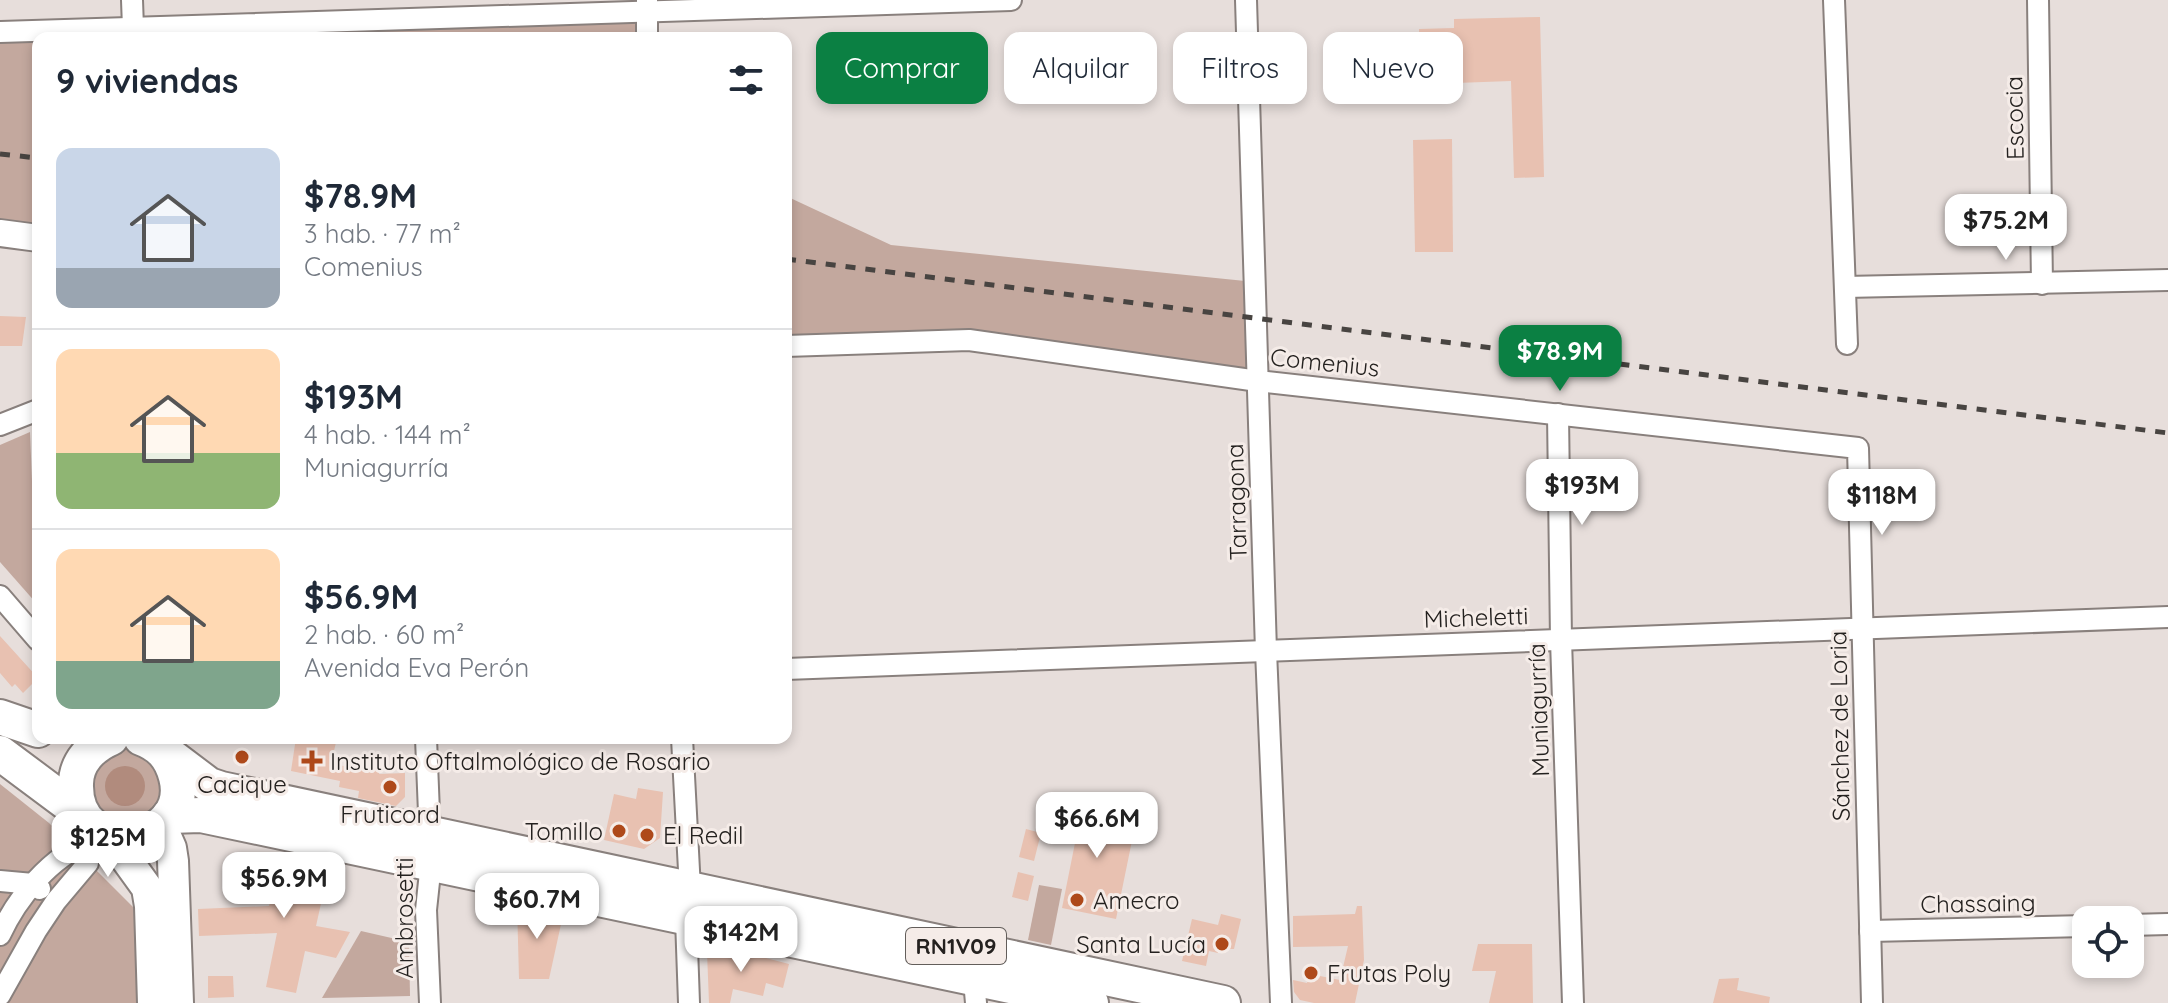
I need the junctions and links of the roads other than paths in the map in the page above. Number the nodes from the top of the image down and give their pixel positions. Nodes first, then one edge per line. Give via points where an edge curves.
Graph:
1 (132, 0) edge
2 (1011, 0) edge
3 (1246, 0) edge
4 (1834, 0) edge
5 (2038, 0) edge
6 (647, 6) edge
7 (133, 28) junction
8 (0, 32) edge
9 (647, 32) edge
10 (0, 233) edge
11 (32, 237) edge
12 (2168, 280) edge
13 (2042, 284) junction
14 (1845, 287) junction
15 (1847, 344) dead end
16 (792, 346) edge
17 (1258, 381) junction
18 (32, 412) edge
19 (1558, 414) junction
20 (0, 425) edge
21 (1858, 448) joint
22 (0, 596) edge
23 (2168, 617) edge
24 (1863, 628) junction
25 (32, 633) edge
26 (1561, 640) junction
27 (1266, 651) junction
28 (792, 669) edge
29 (0, 717) edge
30 (32, 728) edge
31 (101, 744) edge
32 (154, 744) edge
33 (155, 744) edge
34 (426, 744) edge
35 (682, 744) edge
36 (0, 753) edge
37 (165, 821) junction
38 (95, 830) junction
39 (430, 848) junction
40 (0, 881) edge
41 (33, 884) junction
42 (56, 901) junction
43 (688, 904) junction
44 (2168, 924) edge
45 (2144, 925) edge
46 (2072, 926) edge
47 (1870, 931) junction
48 (0, 935) edge
49 (5, 972) edge
50 (973, 977) edge
51 (0, 995) edge
52 (153, 1003) edge
53 (178, 1003) edge
54 (430, 1003) edge
55 (689, 1003) edge
56 (1091, 1003) edge
57 (1223, 1003) edge
58 (1281, 1003) edge
59 (1573, 1003) edge
60 (1872, 1003) edge

1 - 7 street
2 - 6 street
3 - 17 street, Tarragona
4 - 14 street
5 - 13 street, Escocia
6 - 7 street
6 - 9 street
7 - 8 street
10 - 11 street
12 - 13 street
13 - 14 street
14 - 15 street
16 - 17 street, Comenius via 969,340
17 - 19 street, Comenius
17 - 27 street, Tarragona
18 - 20 street
19 - 21 street, Comenius
19 - 26 street, Muniagurría
21 - 24 street, Sánchez de Loria
22 - 25 street
23 - 24 street, Micheletti
24 - 26 street, Micheletti
24 - 47 street, Sánchez de Loria
26 - 27 street, Micheletti
26 - 59 street, Muniagurría
27 - 28 street, Micheletti
27 - 58 street, Tarragona
29 - 30 main road
31 - 38 main road via 88,753 76,780 76,798
32 - 37 main road via 173,766 178,783
33 - 39 main road, RN1V09 via 209,785
34 - 39 street, Ambrosetti
35 - 43 street
36 - 38 main road
37 - 38 main road, RN1V09 via 143,835 122,838
37 - 39 main road, RN1V09 via 201,815
37 - 53 main road via 173,861
38 - 41 street
38 - 42 street via 88,863
38 - 52 main road via 147,888
39 - 43 main road, RN1V09
39 - 54 street, Ambrosetti
40 - 41 street
41 - 42 street
41 - 48 street
42 - 49 street
43 - 50 main road, RN1V09
43 - 55 street
44 - 45 street
46 - 47 street, Chassaing
47 - 60 street, Sánchez de Loria
49 - 51 street
50 - 56 main road, RN1V09
50 - 57 main road, RN1V09

